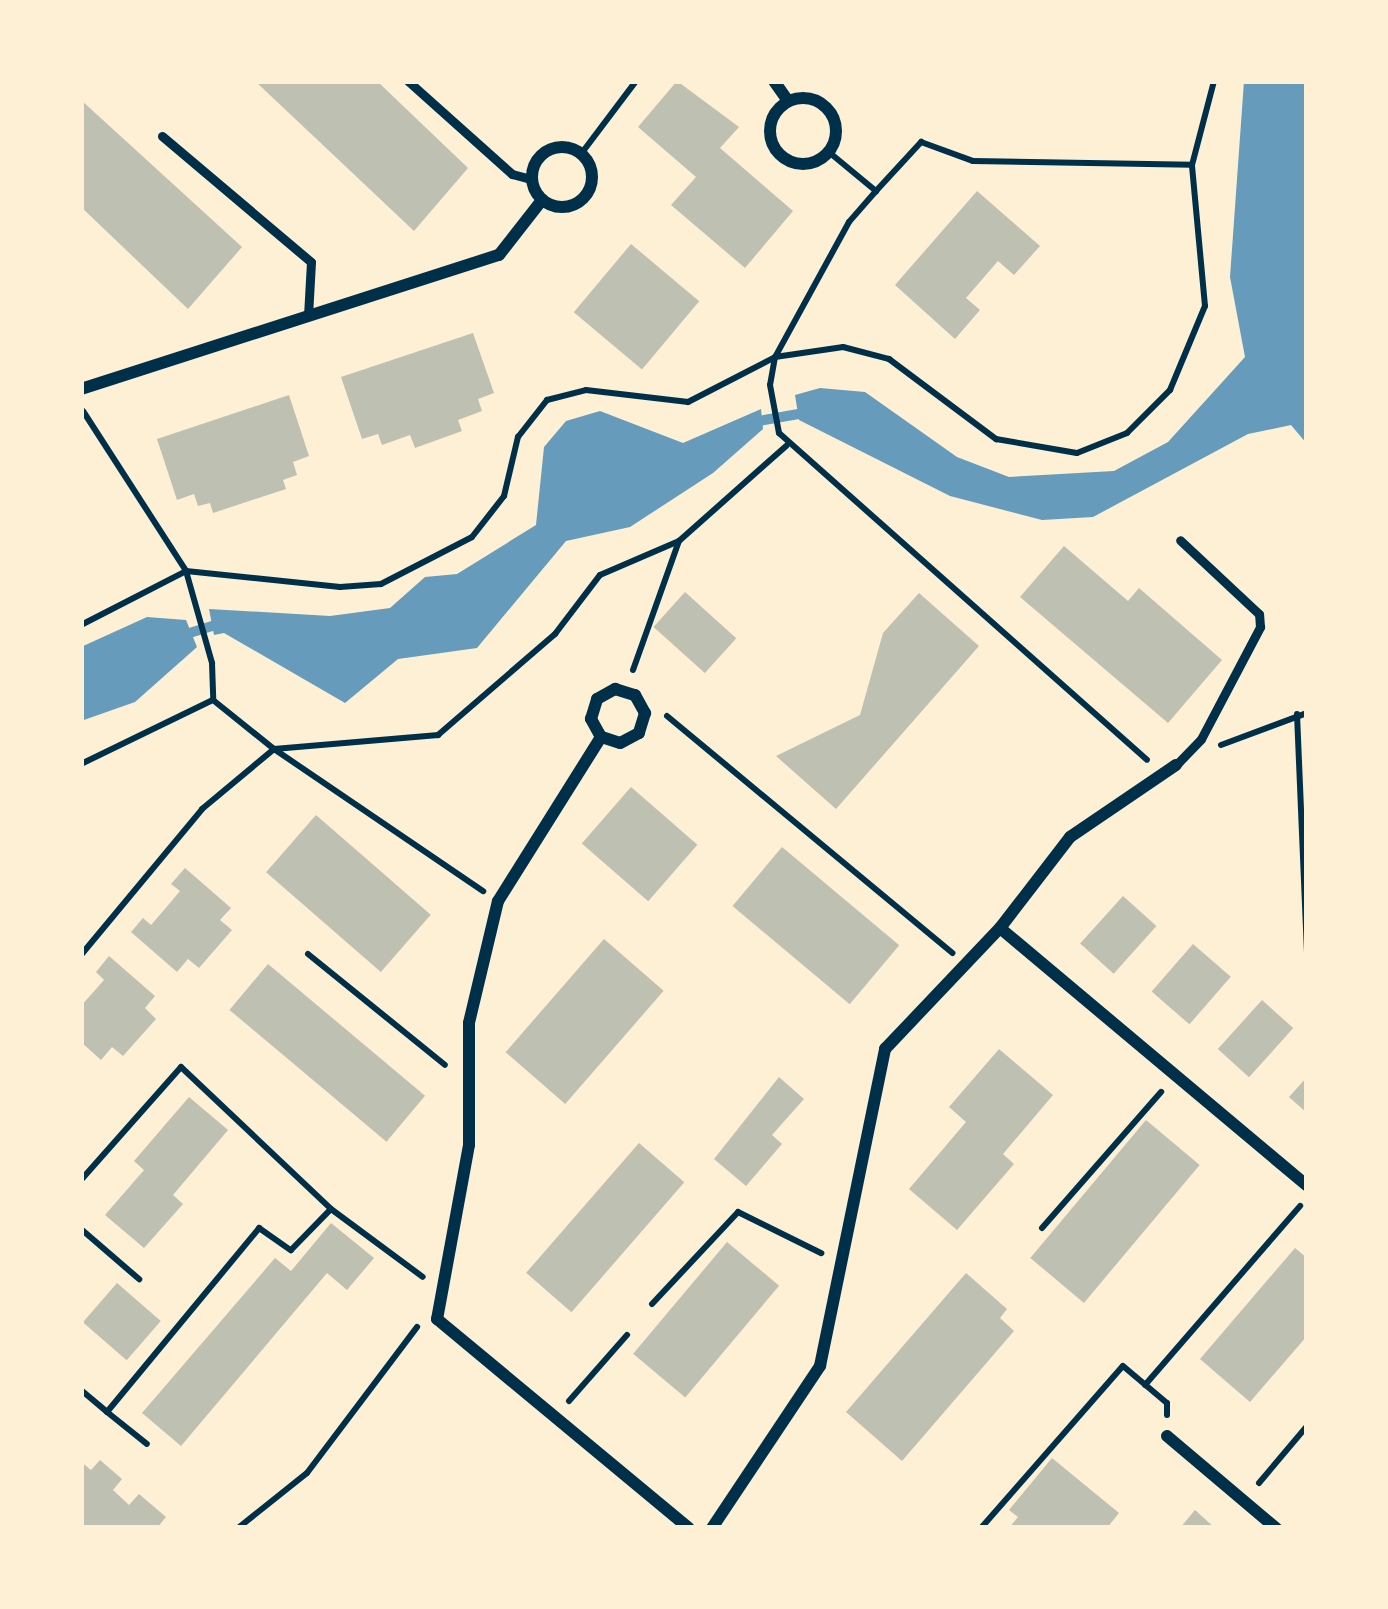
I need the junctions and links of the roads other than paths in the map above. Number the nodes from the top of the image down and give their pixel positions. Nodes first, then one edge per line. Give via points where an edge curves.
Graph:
1 (408, 81) edge
2 (774, 81) edge
3 (788, 101) junction
4 (162, 136) dead end
5 (531, 179) junction
6 (542, 200) junction
7 (308, 316) junction
8 (81, 389) edge
9 (1180, 540) dead end
10 (601, 737) junction
11 (1176, 765) joint
12 (1000, 928) junction
13 (1307, 1186) edge
14 (1167, 1436) road end
15 (689, 1528) edge
16 (712, 1528) edge
17 (1276, 1528) edge

1 - 5 lane via 512,174
2 - 3 street
3 - 3 street via 770,134 782,157 806,165 830,153 837,128 825,105
4 - 7 lane via 311,262
5 - 6 street
5 - 6 street via 548,150 581,154 592,174 585,196 564,207
6 - 7 street via 499,255
7 - 8 street
9 - 11 lane via 1259,614 1260,627 1201,739
10 - 10 street via 631,740 645,713 626,690 597,699 591,718
10 - 15 street via 498,901 469,1023 469,1145 437,1319
11 - 12 street via 1070,838
12 - 13 street
12 - 16 street via 885,1049 820,1366
14 - 17 street

